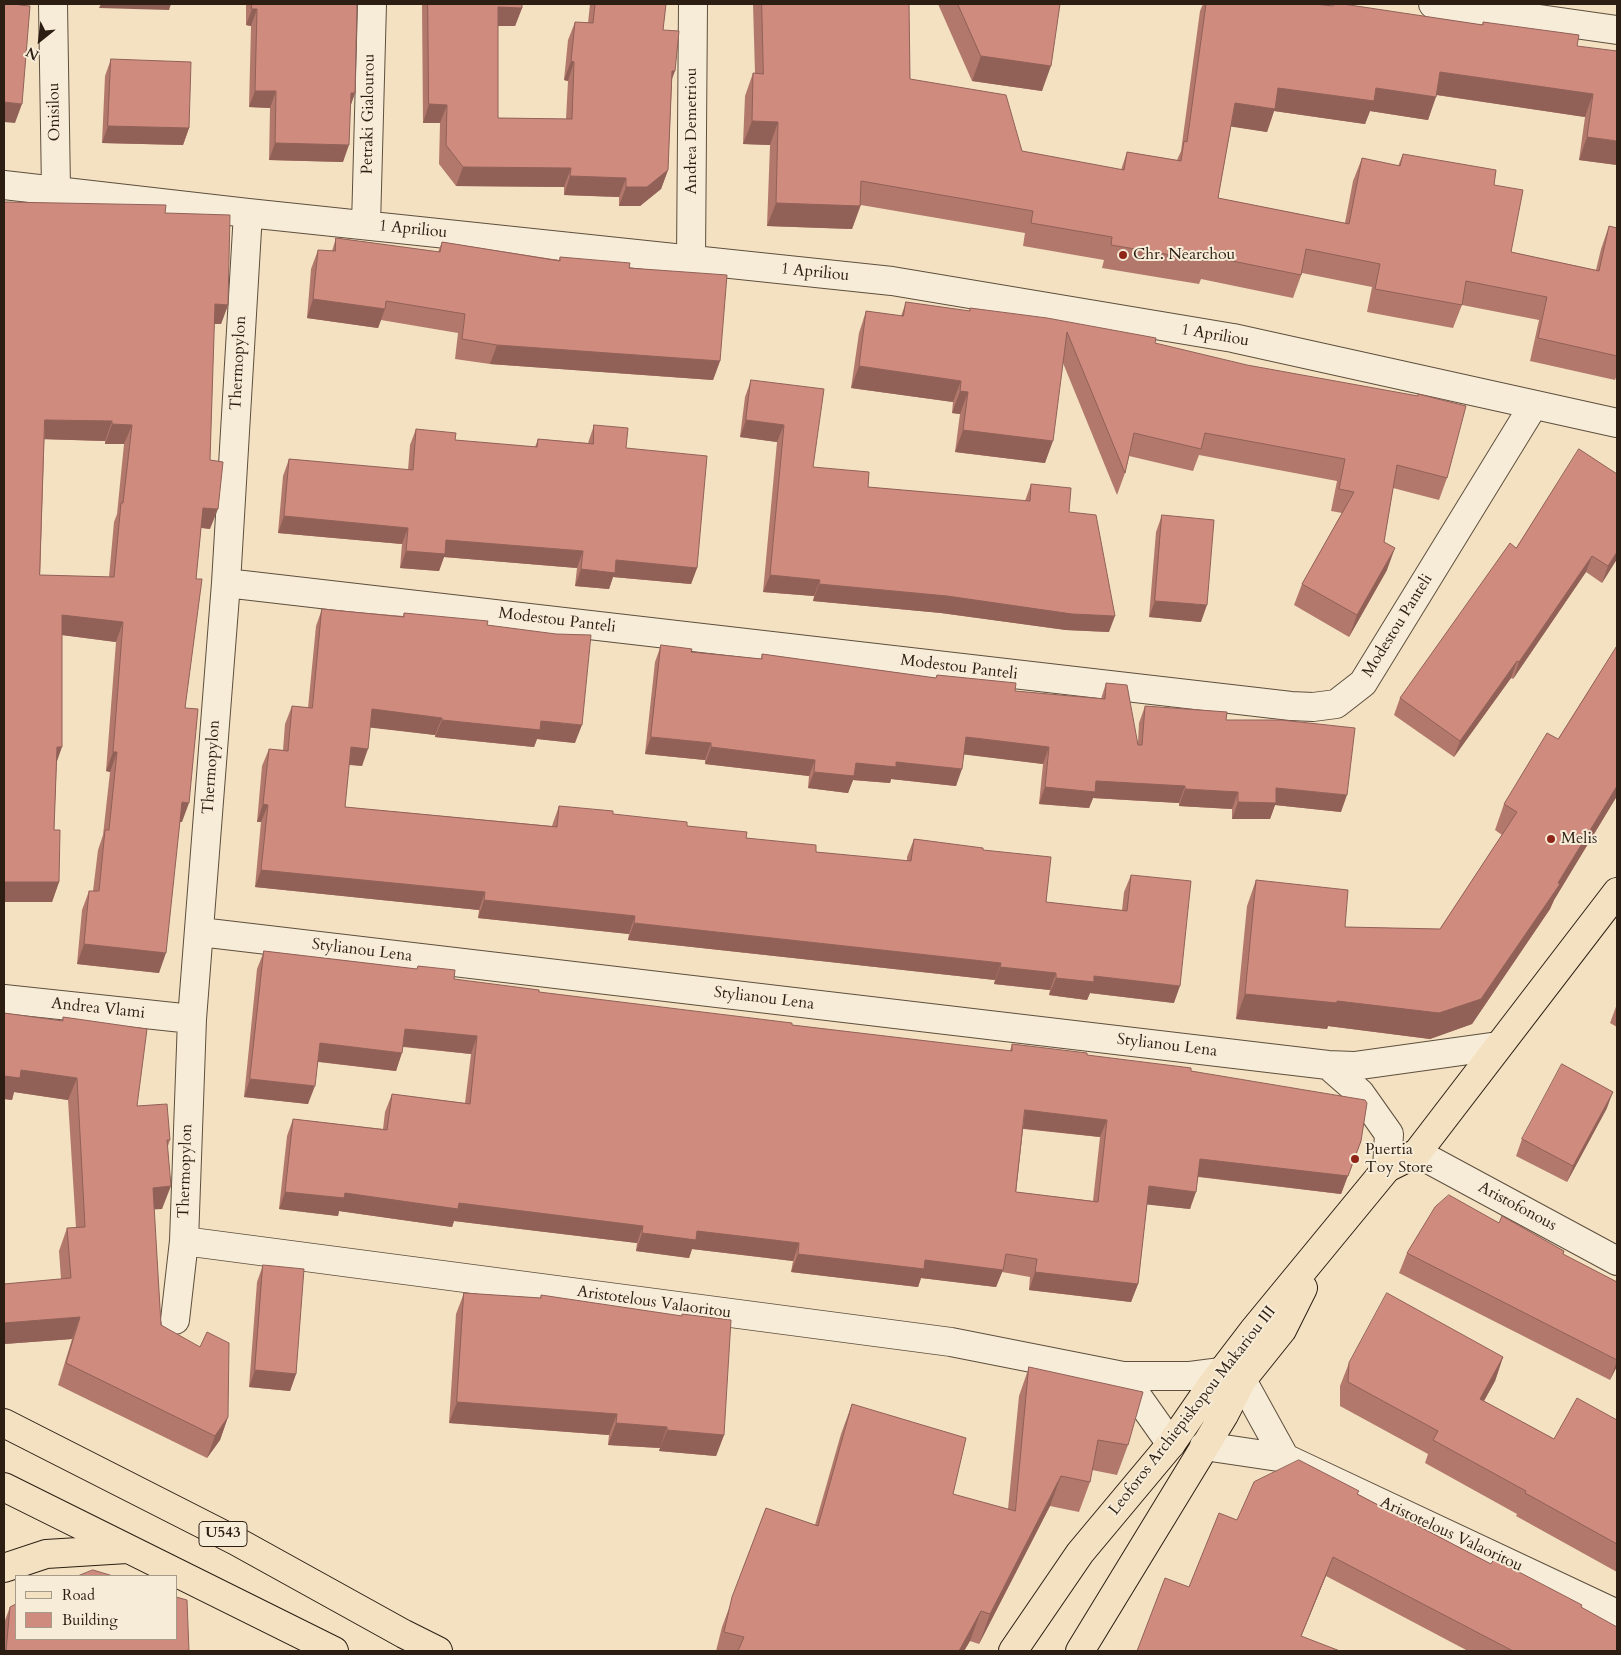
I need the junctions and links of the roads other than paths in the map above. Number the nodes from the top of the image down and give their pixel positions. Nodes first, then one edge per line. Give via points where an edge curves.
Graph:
1 (53, 4) edge
2 (372, 4) edge
3 (693, 4) edge
4 (1433, 4) edge
5 (1617, 30) edge
6 (4, 185) edge
7 (56, 189) junction
8 (248, 213) junction
9 (366, 225) junction
10 (691, 259) junction
11 (1534, 406) junction
12 (1617, 423) edge
13 (226, 583) junction
14 (1617, 892) edge
15 (200, 932) junction
16 (4, 999) edge
17 (192, 1019) junction
18 (1498, 1046) junction
19 (1328, 1066) junction
20 (1417, 1153) junction
21 (1387, 1168) junction
22 (184, 1241) junction
23 (1617, 1262) edge
24 (175, 1320) dead end
25 (1122, 1376) junction
26 (1232, 1376) junction
27 (4, 1423) edge
28 (1171, 1444) junction
29 (1204, 1446) junction
30 (1285, 1458) junction
31 (4, 1487) edge
32 (128, 1549) junction
33 (4, 1568) edge
34 (1617, 1614) edge
35 (1083, 1650) edge
36 (334, 1651) edge
37 (438, 1651) edge
38 (1013, 1651) edge

1 - 7 street, Onisilou
2 - 9 street, Petraki Gialourou
3 - 10 street, Andrea Demetriou
4 - 5 street
6 - 7 street, 1 Apriliou
7 - 8 street, 1 Apriliou
8 - 9 street, 1 Apriliou
8 - 13 street, Thermopylon
9 - 10 street, 1 Apriliou
10 - 11 street, 1 Apriliou via 892,281 1233,338
11 - 12 street, 1 Apriliou
11 - 13 street, Modestou Panteli via 1363,683 1336,704 1291,706
13 - 15 street, Thermopylon
14 - 18 main road, Leoforos Archiepiskopou Makariou III
15 - 17 street, Thermopylon
15 - 19 street, Stylianou Lena
16 - 17 street, Andrea Vlami
17 - 22 street, Thermopylon
18 - 19 street, Stylianou Lena via 1354,1066
18 - 20 main road, Leoforos Archiepiskopou Makariou III
19 - 21 street via 1360,1093 1389,1134
20 - 21 main road, Leoforos Archiepiskopou Makariou III
20 - 23 street, Aristofonous
21 - 26 main road, Leoforos Archiepiskopou Makariou III via 1324,1247 1282,1330
22 - 24 street, Thermopylon
22 - 25 street, Aristotelous Valaoritou via 951,1342
25 - 26 street, Aristotelous Valaoritou
25 - 28 street
26 - 28 main road, Leoforos Archiepiskopou Makariou III
26 - 29 main road, Leoforos Archiepiskopou Makariou III via 1224,1415
26 - 30 street
27 - 37 main road, U543 via 236,1541
28 - 38 main road, Leoforos Archiepiskopou Makariou III via 1080,1553
29 - 30 street, Aristotelous Valaoritou
29 - 35 main road, Leoforos Archiepiskopou Makariou III
30 - 34 street, Aristotelous Valaoritou
31 - 32 main road
32 - 33 main road via 46,1554
32 - 36 main road

